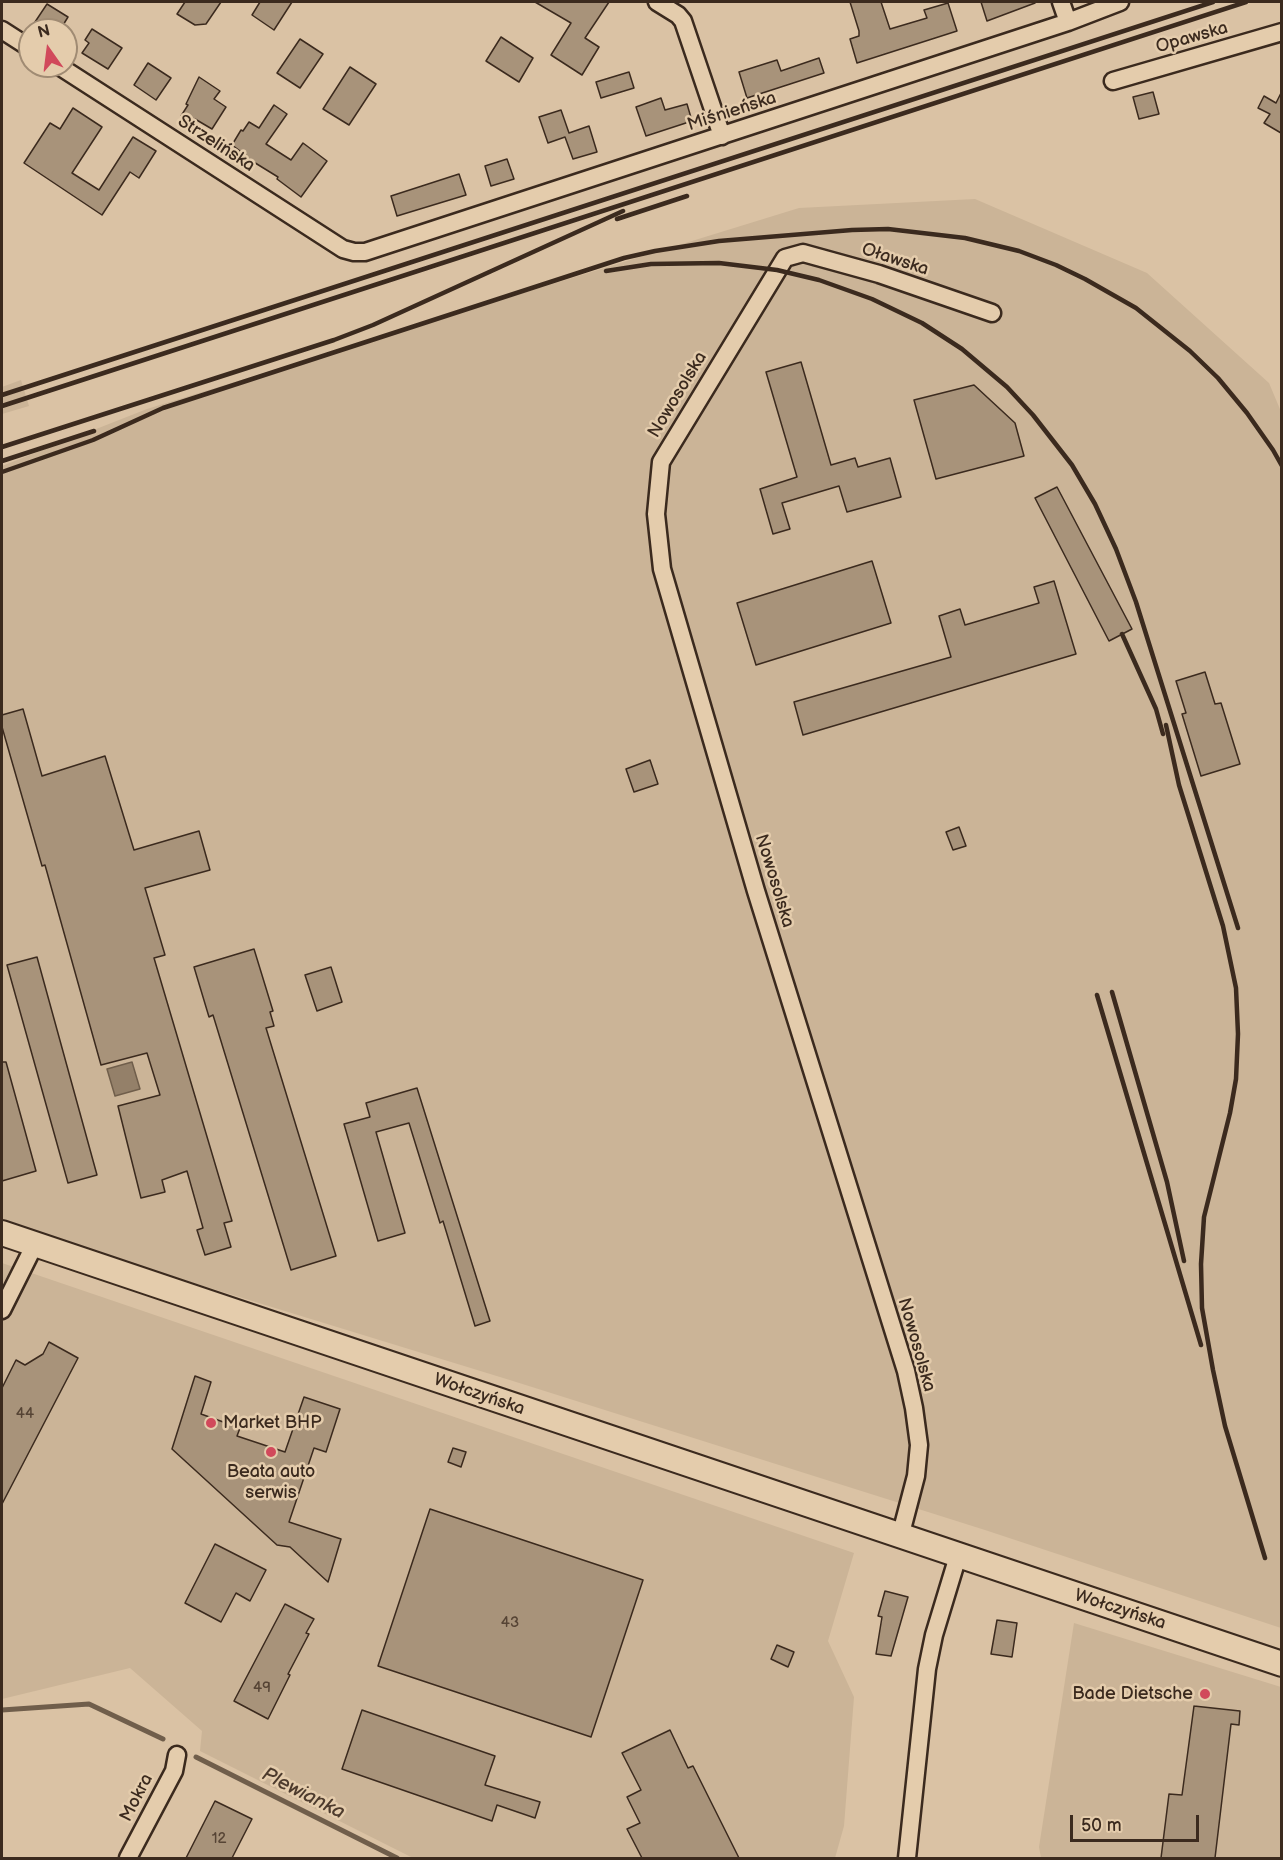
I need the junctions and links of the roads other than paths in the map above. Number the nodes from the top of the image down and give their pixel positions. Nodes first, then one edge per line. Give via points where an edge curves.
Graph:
1 (657, 2) edge
2 (1061, 2) edge
3 (1120, 2) edge
4 (1068, 22) junction
5 (2, 30) edge
6 (1281, 32) edge
7 (18, 40) edge
8 (78, 78) edge
9 (1113, 81) dead end
10 (722, 136) junction
11 (354, 252) joint
12 (785, 258) joint
13 (992, 313) dead end
14 (2, 1233) edge
15 (35, 1244) junction
16 (4, 1305) edge
17 (900, 1537) junction
18 (958, 1556) junction
19 (1281, 1664) edge
20 (177, 1755) dead end
21 (128, 1858) edge
22 (907, 1858) edge

1 - 10 street via 683,21
2 - 4 street
3 - 4 street, Miśnieńska
4 - 10 street, Miśnieńska
5 - 7 street
6 - 9 street, Opawska
8 - 11 street, Strzelińska via 343,249
10 - 11 street, Miśnieńska via 365,252
12 - 13 street, Oławska via 803,253
12 - 17 street, Nowosolska via 661,462 657,514 662,568 760,903 908,1380 919,1445 916,1476
14 - 15 street, Wołczyńska
15 - 16 street
15 - 17 street, Wołczyńska
17 - 18 street, Wołczyńska
18 - 19 street, Wołczyńska
18 - 22 street via 927,1669
20 - 21 street, Mokra via 174,1771

